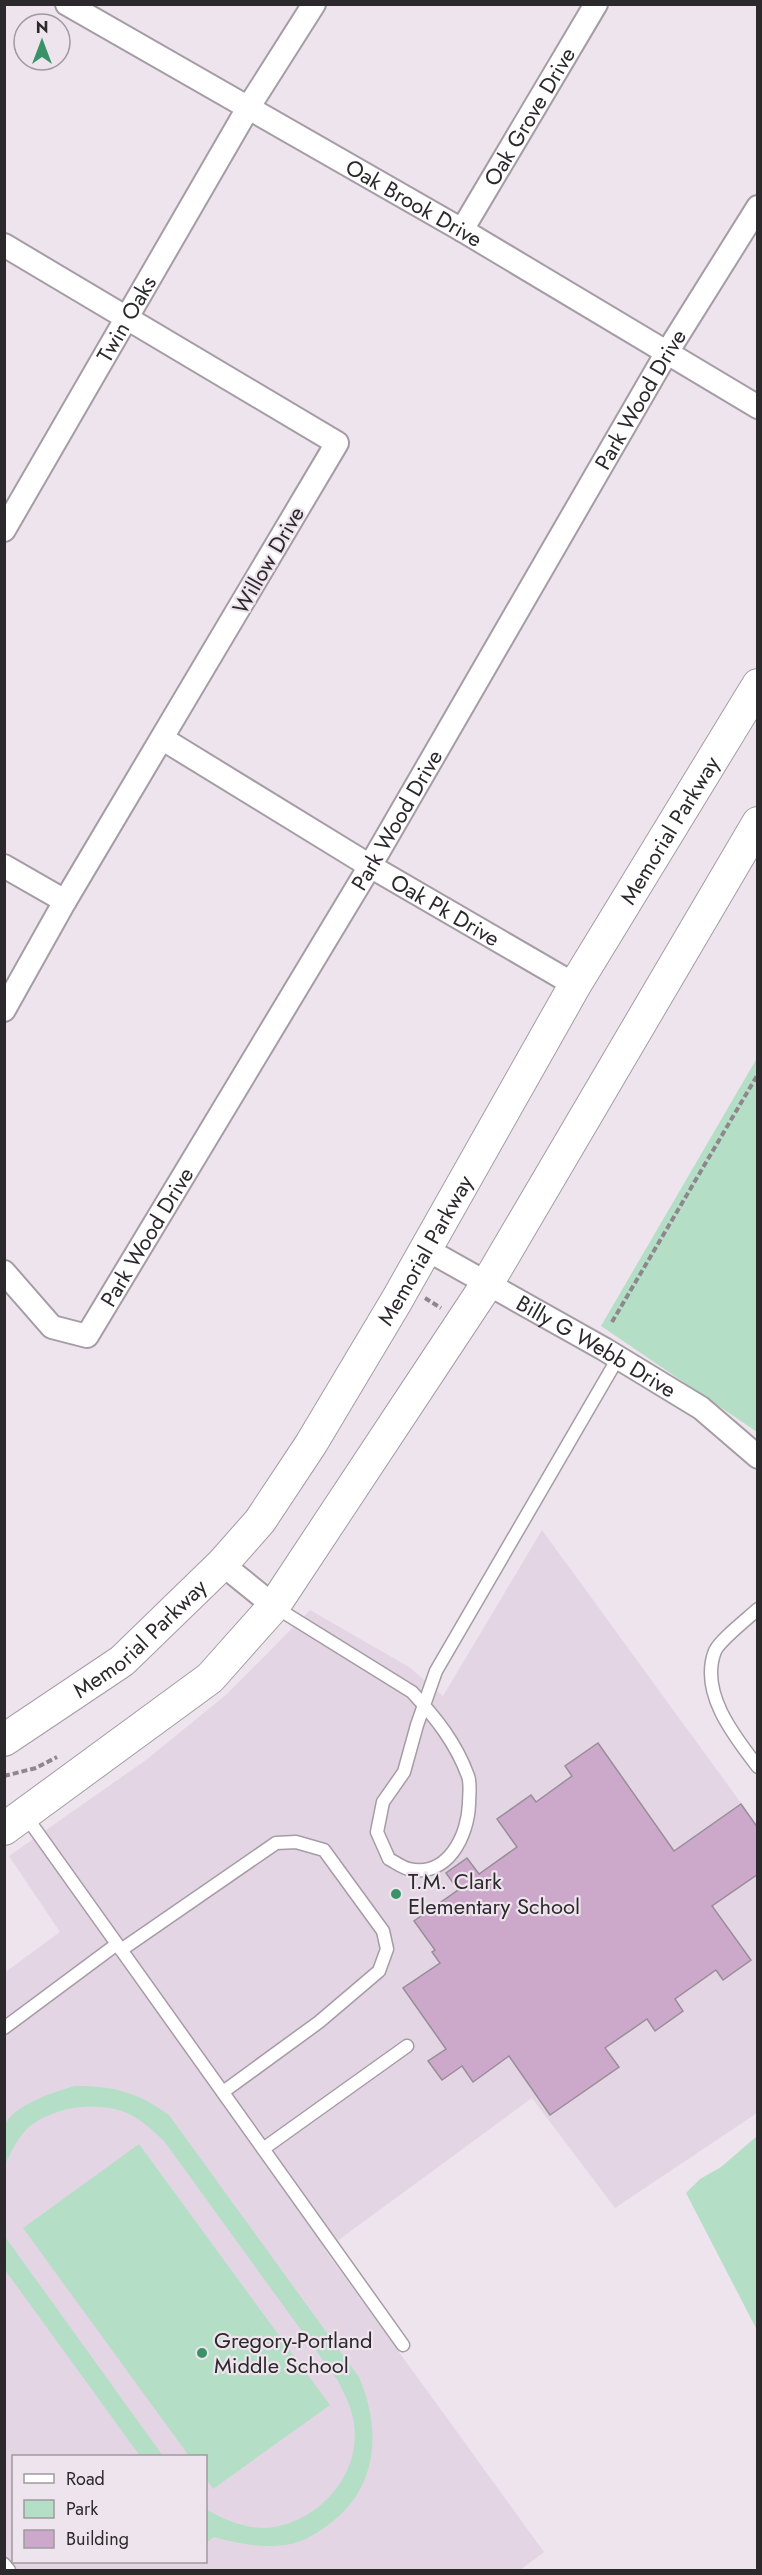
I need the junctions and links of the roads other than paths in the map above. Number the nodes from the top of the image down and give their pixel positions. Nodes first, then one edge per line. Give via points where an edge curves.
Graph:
1 (67, 4) edge
2 (314, 4) edge
3 (597, 4) edge
4 (248, 108) junction
5 (758, 207) edge
6 (462, 230) junction
7 (4, 245) edge
8 (125, 318) junction
9 (666, 354) junction
10 (758, 407) edge
11 (4, 530) edge
12 (758, 685) edge
13 (163, 739) junction
14 (758, 823) edge
15 (4, 866) edge
16 (369, 866) junction
17 (65, 901) junction
18 (575, 986) junction
19 (4, 1010) edge
20 (426, 1249) junction
21 (4, 1272) edge
22 (487, 1284) junction
23 (618, 1358) junction
24 (758, 1457) edge
25 (222, 1564) junction
26 (274, 1606) junction
27 (758, 1609) edge
28 (424, 1706) junction
29 (4, 1740) edge
30 (758, 1767) edge
31 (15, 1822) edge
32 (119, 1947) junction
33 (4, 2028) edge
34 (407, 2046) dead end
35 (223, 2092) junction
36 (263, 2149) junction
37 (403, 2346) dead end
38 (4, 2564) edge
39 (9, 2571) edge

1 - 4 street, Oak Brook Drive
2 - 4 street, Twin Oaks
3 - 6 street, Oak Grove Drive
4 - 6 street, Oak Brook Drive
4 - 8 street, Twin Oaks
5 - 9 street, Park Wood Drive
6 - 9 street, Oak Brook Drive
7 - 8 street, Willow Drive
8 - 11 street, Twin Oaks
8 - 13 street, Willow Drive via 337,443
9 - 10 street, Oak Brook Drive
9 - 16 street, Park Wood Drive
12 - 18 street, Memorial Parkway
13 - 16 street, Oak Pk Drive
13 - 17 street, Willow Drive
14 - 22 street
15 - 17 street
16 - 18 street, Oak Pk Drive
16 - 21 street, Park Wood Drive via 87,1336 52,1327
17 - 19 street, Willow Drive
18 - 20 street, Memorial Parkway
20 - 22 street, Billy G Webb Drive
20 - 25 street, Memorial Parkway via 311,1444 260,1521
22 - 23 street, Billy G Webb Drive
22 - 26 street
23 - 24 street, Billy G Webb Drive via 701,1408
23 - 28 lane via 436,1671
25 - 26 street
25 - 29 street, Memorial Parkway via 122,1661
26 - 28 lane via 412,1692
26 - 31 street via 210,1678
27 - 30 lane via 716,1650 710,1678 728,1729
28 - 28 lane via 441,1724 469,1778 469,1820 457,1849 450,1855 435,1867 410,1869 389,1859 377,1832 383,1802 405,1772
31 - 32 lane
32 - 33 lane
32 - 35 lane
32 - 35 lane via 276,1844 296,1842 324,1850 383,1931 387,1949 379,1971 319,2022
34 - 36 lane
35 - 36 lane
36 - 37 lane
38 - 39 lane

